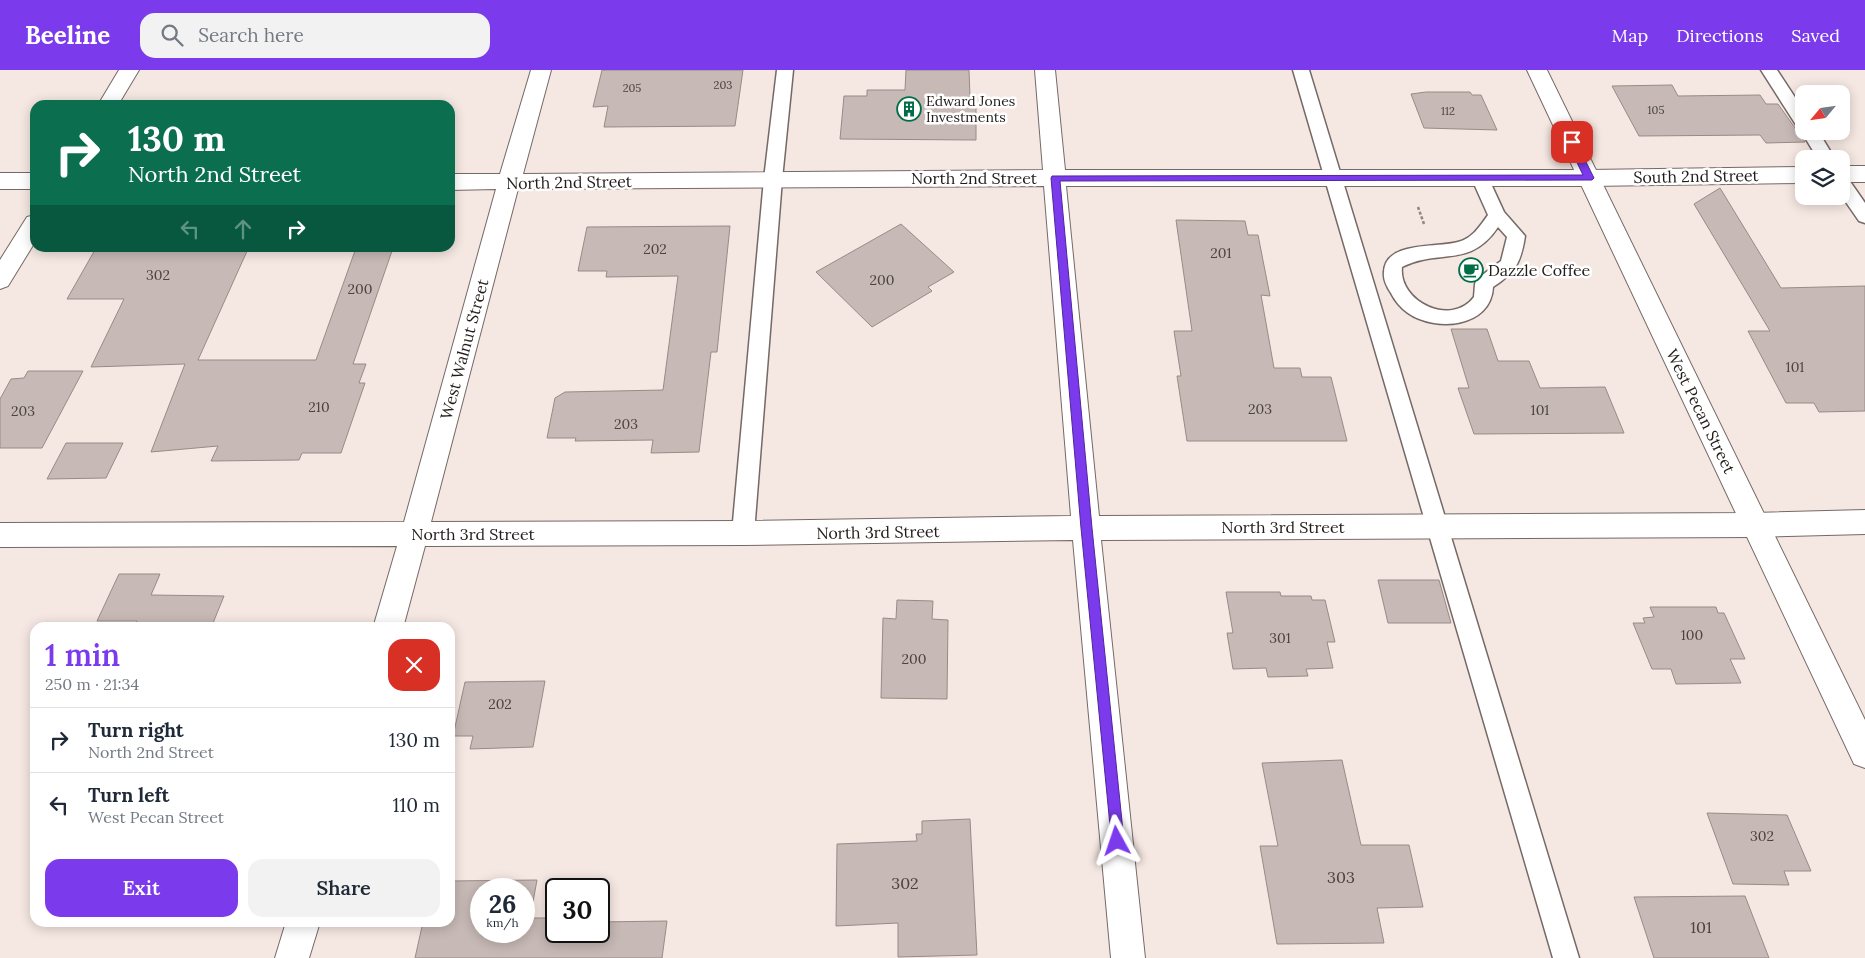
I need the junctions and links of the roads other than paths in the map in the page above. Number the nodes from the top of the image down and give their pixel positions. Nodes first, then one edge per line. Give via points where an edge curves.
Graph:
1 (129, 70) edge
2 (541, 70) edge
3 (785, 70) edge
4 (1045, 70) edge
5 (1301, 70) edge
6 (1537, 70) edge
7 (1768, 70) edge
8 (111, 100) edge
9 (1795, 110) edge
10 (1850, 174) edge
11 (1865, 174) edge
12 (1795, 175) edge
13 (1333, 177) junction
14 (1055, 178) junction
15 (1480, 178) junction
16 (1589, 178) junction
17 (773, 180) junction
18 (0, 181) edge
19 (30, 181) edge
20 (455, 182) edge
21 (508, 182) junction
22 (1850, 194) edge
23 (1497, 215) junction
24 (1865, 217) edge
25 (30, 231) edge
26 (0, 280) edge
27 (1865, 522) edge
28 (1756, 525) junction
29 (1437, 526) junction
30 (1086, 528) junction
31 (415, 534) junction
32 (743, 534) junction
33 (0, 535) edge
34 (390, 622) edge
35 (1865, 753) edge
36 (301, 927) edge
37 (292, 958) edge
38 (1128, 958) edge
39 (1566, 958) edge

1 - 8 street
2 - 21 street, West Walnut Street
3 - 17 lane
4 - 14 street
5 - 13 lane
6 - 16 street, West Pecan Street
7 - 9 lane
10 - 11 street
12 - 16 street, South 2nd Street
13 - 14 street, North 2nd Street
13 - 15 street, North 2nd Street
13 - 29 lane
14 - 17 street, North 2nd Street
14 - 30 street
15 - 16 street, North 2nd Street
15 - 23 lane
16 - 28 street, West Pecan Street
17 - 21 street, North 2nd Street
17 - 32 lane
18 - 19 street
20 - 21 street, North 2nd Street
21 - 31 street, West Walnut Street
22 - 24 lane
23 - 23 lane via 1482,237 1463,248 1412,254 1394,263 1392,277 1402,297 1418,310 1438,317 1460,316 1474,310 1482,298 1484,284 1512,262 1516,236
25 - 26 street
27 - 28 street, North 3rd Street
28 - 29 street, North 3rd Street
28 - 35 street, West Pecan Street
29 - 30 street, North 3rd Street
29 - 39 lane
30 - 32 street, North 3rd Street
30 - 38 street
31 - 32 street, North 3rd Street
31 - 33 street, North 3rd Street
31 - 34 street, West Walnut Street
36 - 37 street

